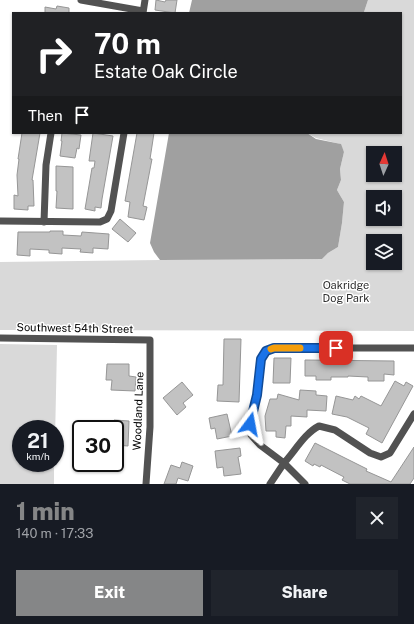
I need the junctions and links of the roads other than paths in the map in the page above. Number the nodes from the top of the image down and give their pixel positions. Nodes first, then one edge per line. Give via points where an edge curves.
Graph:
1 (80, 0) edge
2 (145, 0) edge
3 (143, 12) edge
4 (51, 134) edge
5 (124, 134) edge
6 (0, 221) edge
7 (44, 222) junction
8 (0, 338) edge
9 (150, 340) joint
10 (414, 348) edge
11 (414, 414) edge
12 (284, 463) junction
13 (146, 484) edge
14 (270, 484) edge
15 (305, 484) edge

1 - 3 street
2 - 3 street
4 - 7 street via 46,165
5 - 7 street via 111,211 107,219 100,222
6 - 7 street
8 - 9 street, Southwest 54th Street
9 - 13 street, Woodland Lane via 150,427
10 - 12 street via 274,348 266,351 261,359 250,435
11 - 12 street via 390,454 381,457 370,453 335,430 318,426 311,430
12 - 14 street
12 - 15 street

